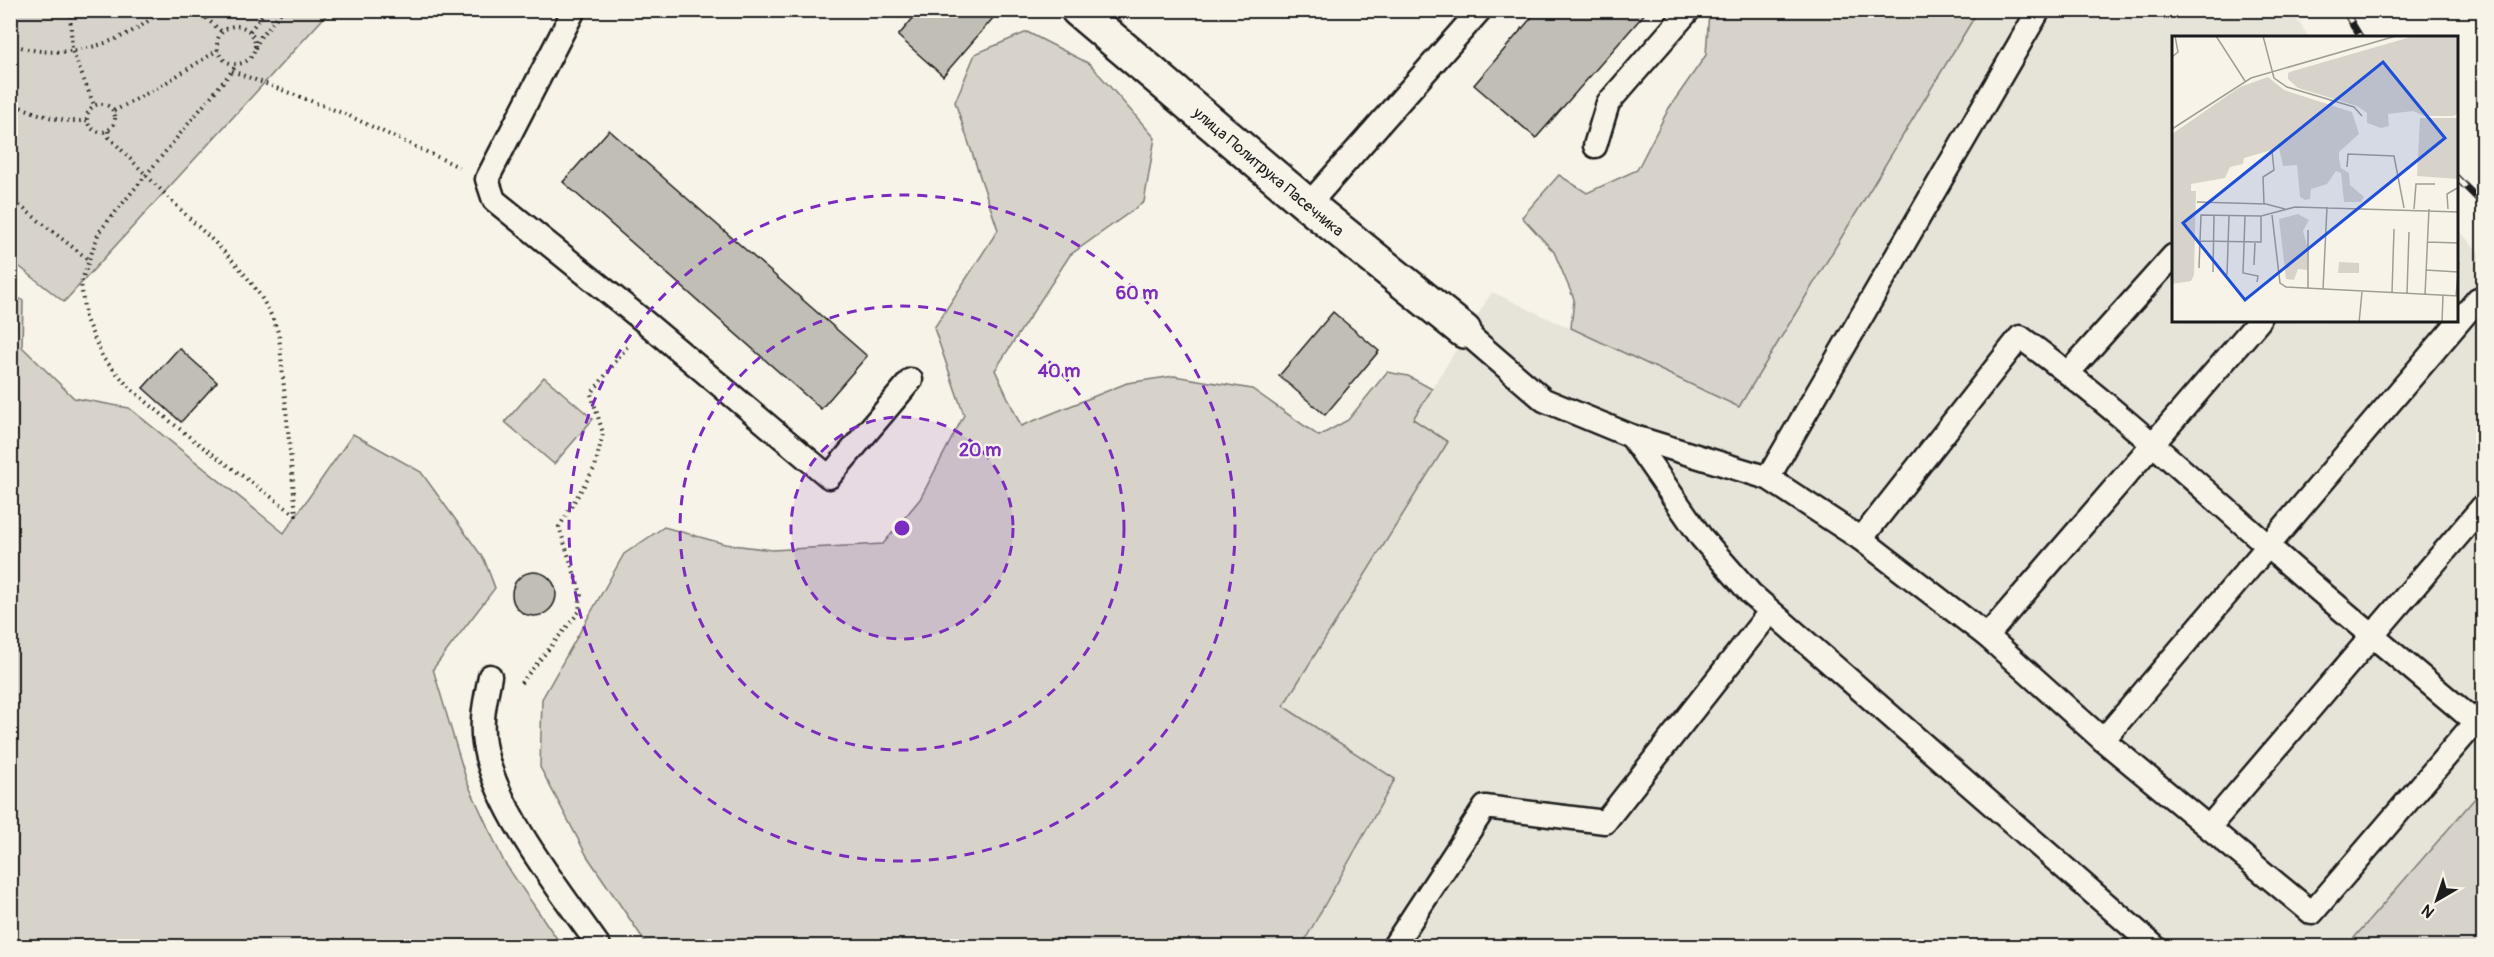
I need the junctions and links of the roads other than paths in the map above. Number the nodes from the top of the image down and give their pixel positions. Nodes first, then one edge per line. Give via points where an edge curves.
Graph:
1 (574, 10) edge
2 (1078, 10) edge
3 (1480, 10) edge
4 (1689, 10) edge
5 (2039, 10) edge
6 (1595, 146) dead end
7 (1308, 204) junction
8 (2172, 257) edge
9 (2478, 298) dead end
10 (2258, 322) edge
11 (2458, 322) edge
12 (2458, 322) edge
13 (1464, 331) joint
14 (2069, 372) junction
15 (911, 380) dead end
16 (1631, 436) junction
17 (2152, 442) junction
18 (1768, 478) junction
19 (2484, 505) edge
20 (1861, 539) junction
21 (2268, 546) junction
22 (1770, 612) junction
23 (2373, 635) junction
24 (1987, 636) junction
25 (490, 676) dead end
26 (2479, 717) edge
27 (2103, 740) junction
28 (2209, 827) junction
29 (599, 946) edge
30 (1394, 946) edge
31 (2154, 946) edge

1 - 15 lane via 487,179 494,200 829,477
2 - 7 street, улица Политрука Пасечника
3 - 7 lane
4 - 6 lane via 1608,103
5 - 18 lane
7 - 13 street, улица Политрука Пасечника
8 - 14 lane
9 - 11 lane
10 - 17 lane
12 - 21 lane
13 - 16 lane via 1544,400
14 - 17 lane
14 - 20 lane via 2020,337
16 - 18 lane
16 - 22 lane via 1701,537
17 - 21 lane
17 - 24 lane
18 - 20 lane
19 - 23 lane
20 - 24 lane
21 - 23 lane
21 - 27 lane
22 - 30 lane via 1605,822 1485,807
22 - 31 lane
23 - 26 lane
23 - 28 lane
24 - 27 lane
25 - 29 lane via 482,719 484,745 500,792 529,845
26 - 28 lane via 2312,913
27 - 28 lane

